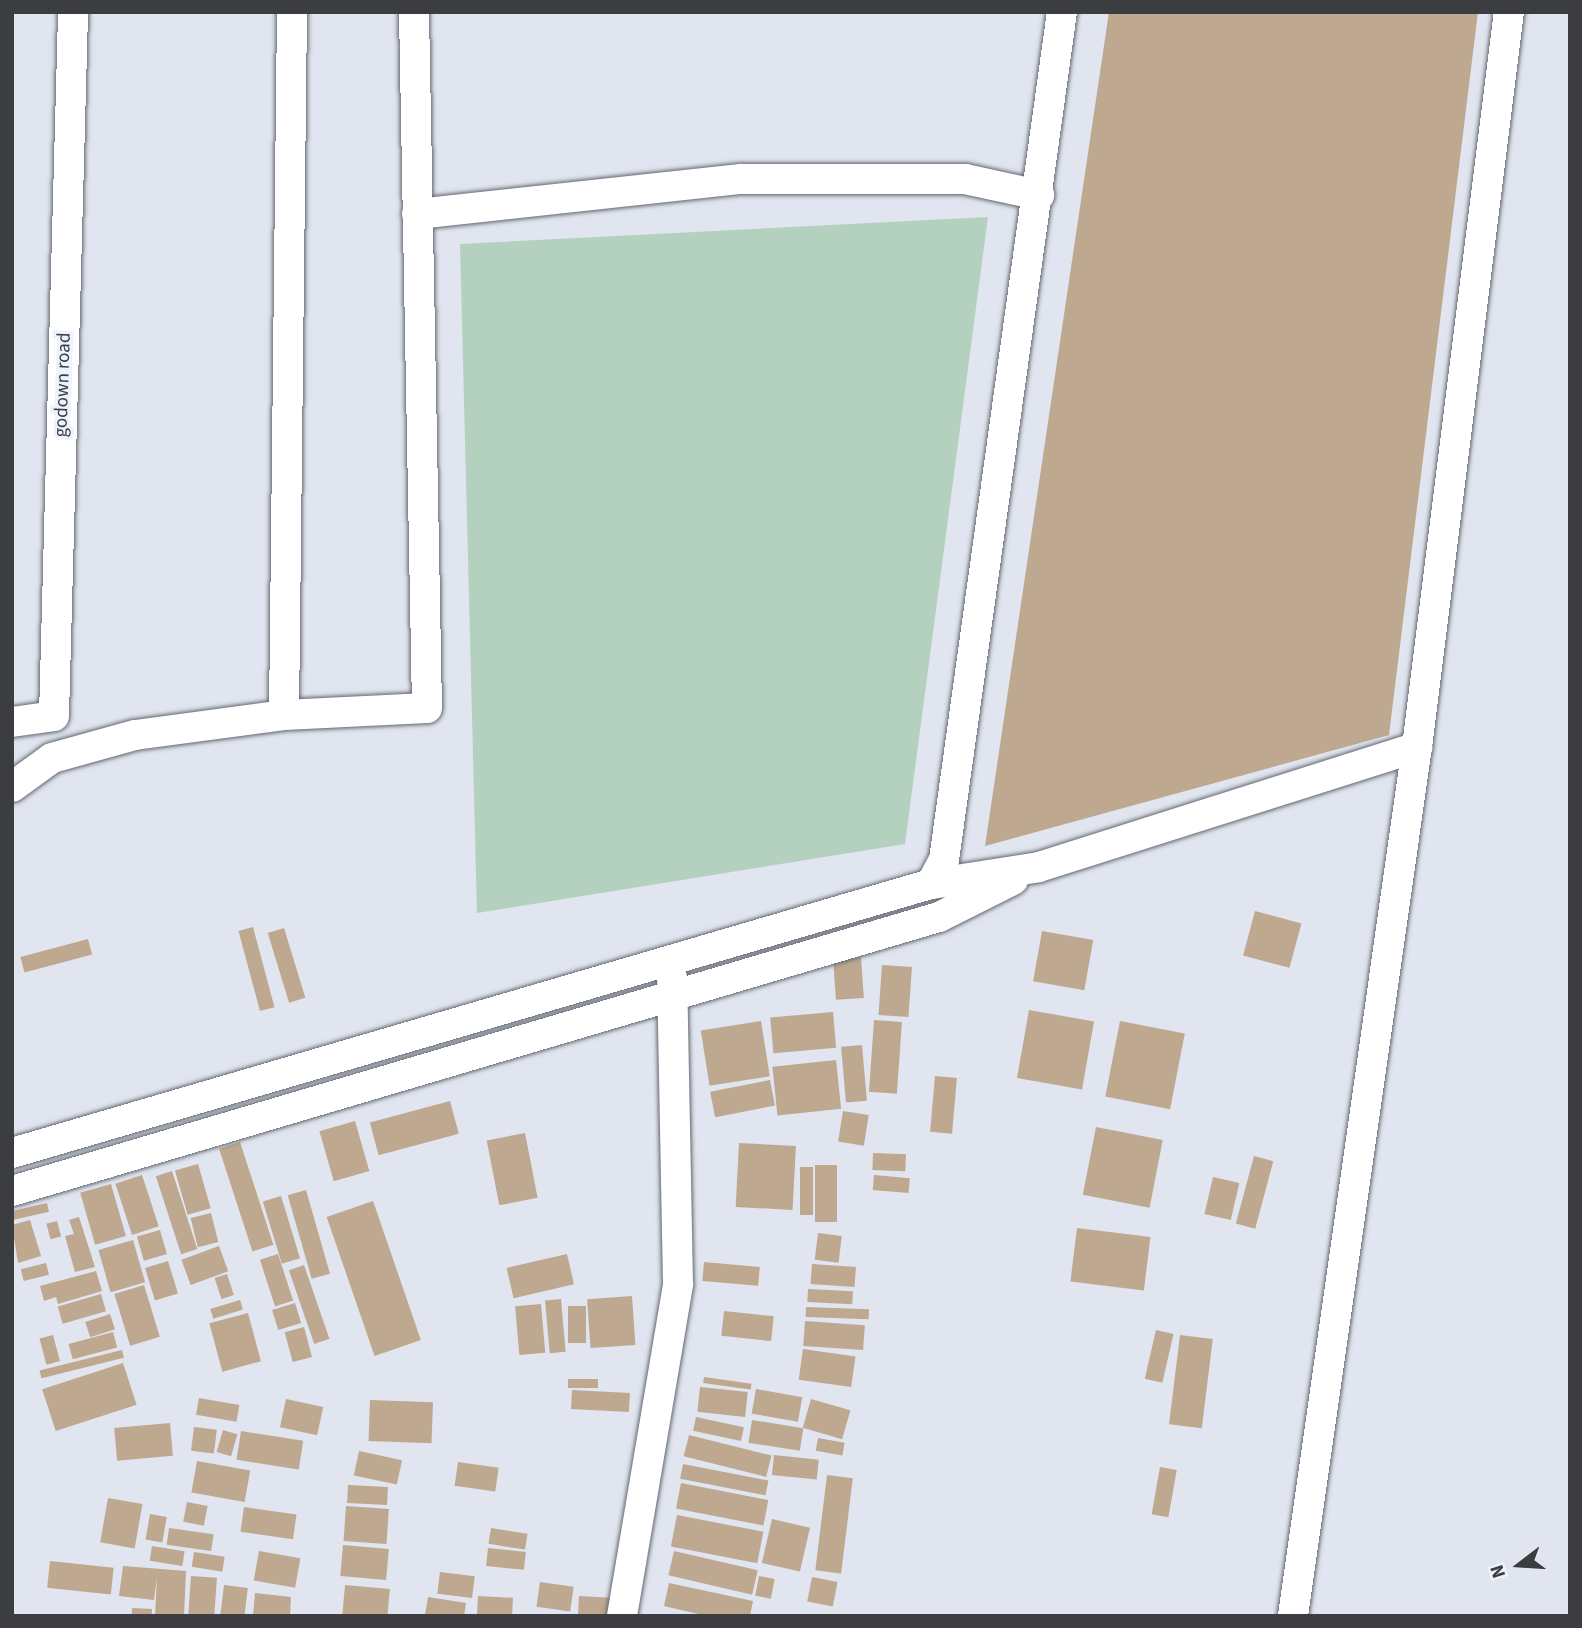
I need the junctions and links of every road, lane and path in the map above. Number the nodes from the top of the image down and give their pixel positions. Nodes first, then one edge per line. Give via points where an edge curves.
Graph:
1 (73, 12) edge
2 (292, 12) edge
3 (414, 12) edge
4 (1062, 12) edge
5 (1509, 12) edge
6 (1039, 195) junction
7 (417, 214) junction
8 (284, 715) junction
9 (12, 722) edge
10 (1418, 747) junction
11 (12, 787) edge
12 (1039, 867) junction
13 (931, 884) junction
14 (672, 960) junction
15 (672, 996) junction
16 (12, 1153) edge
17 (12, 1191) edge
18 (622, 1616) edge
19 (1293, 1616) edge

1 - 9 street, godown road via 54,716
2 - 8 street
3 - 7 street
4 - 6 street
5 - 10 street
6 - 7 street via 965,178 741,179
6 - 13 street via 944,860
7 - 8 street via 427,708
8 - 11 street via 135,735 52,758
10 - 12 street
10 - 19 street
12 - 13 street
12 - 15 street via 939,917
13 - 14 street
14 - 15 street
14 - 16 street
15 - 17 street
15 - 18 street via 678,1284

